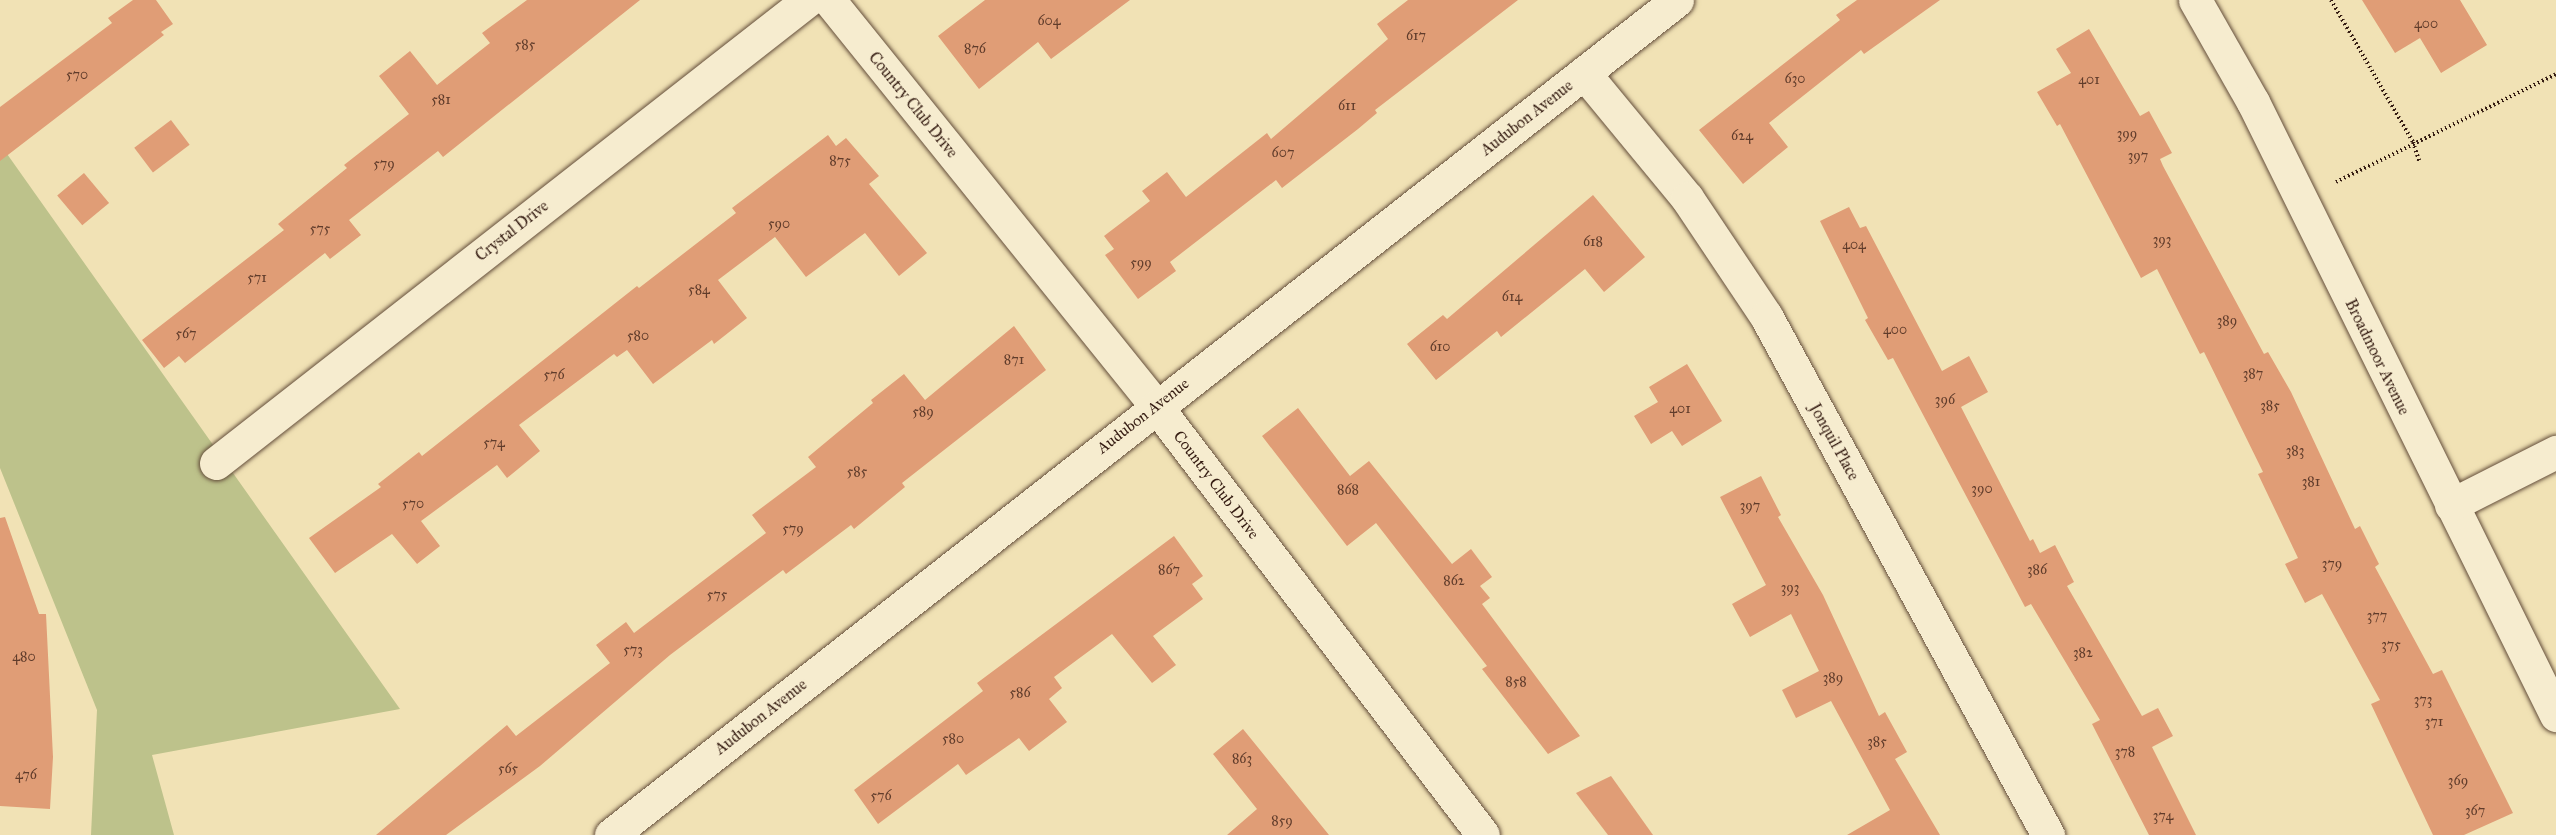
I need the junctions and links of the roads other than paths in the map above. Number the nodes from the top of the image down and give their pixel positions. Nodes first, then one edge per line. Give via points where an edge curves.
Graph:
1 (808, 0) edge
2 (829, 0) edge
3 (1677, 0) edge
4 (2195, 0) edge
5 (1584, 73) junction
6 (1156, 406) junction
7 (2556, 452) edge
8 (216, 463) dead end
9 (2451, 505) junction
10 (2556, 715) edge
11 (611, 835) edge
12 (1483, 835) edge
13 (2048, 835) edge

1 - 8 street, Crystal Drive
2 - 6 street, Country Club Drive
3 - 5 street, Audubon Avenue
4 - 9 street, Broadmoor Avenue via 2253,102
5 - 6 street, Audubon Avenue
5 - 13 street, Jonquil Place via 1687,198 1766,316
6 - 11 street, Audubon Avenue
6 - 12 street, Country Club Drive
7 - 9 street
9 - 10 street, Broadmoor Avenue

